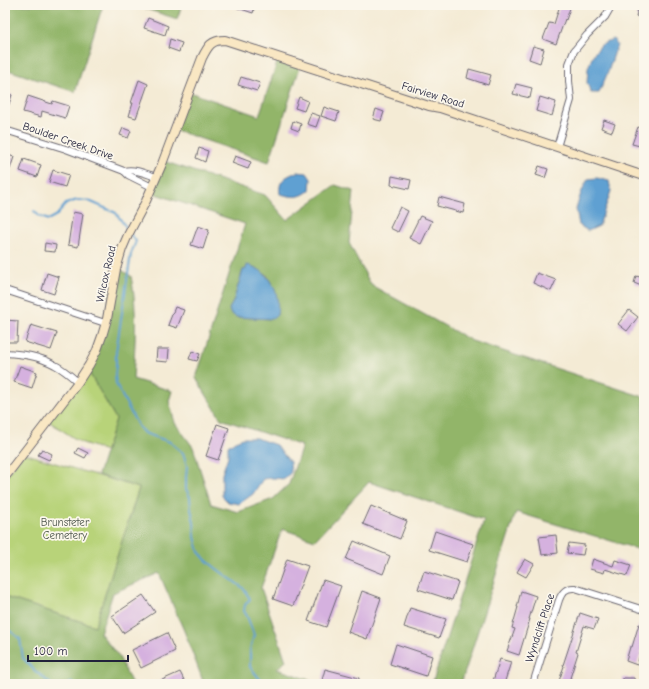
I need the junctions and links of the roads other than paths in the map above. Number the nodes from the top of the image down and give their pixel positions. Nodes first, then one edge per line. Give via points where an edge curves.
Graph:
1 (612, 5) edge
2 (214, 41) joint
3 (5, 130) edge
4 (557, 147) junction
5 (124, 171) junction
6 (644, 176) edge
7 (156, 177) junction
8 (152, 187) junction
9 (5, 290) edge
10 (105, 322) junction
11 (5, 354) edge
12 (78, 382) junction
13 (5, 477) edge
14 (644, 610) edge
15 (533, 684) edge

1 - 4 street via 605,17 574,51 569,64 571,100
2 - 4 street, Fairview Road via 225,40
2 - 7 street, Wilcox Road via 202,58
3 - 5 street, Boulder Creek Drive
4 - 6 street, Fairview Road
5 - 7 street, Boulder Creek Drive
5 - 8 street, Boulder Creek Drive
7 - 8 street, Wilcox Road
8 - 10 street, Wilcox Road via 122,249
9 - 10 street
10 - 12 street, Wilcox Road via 97,350
11 - 12 street via 22,354 44,360
12 - 13 street, Wilcox Road
14 - 15 street, Wyndclift Place via 572,587 567,588 562,593

